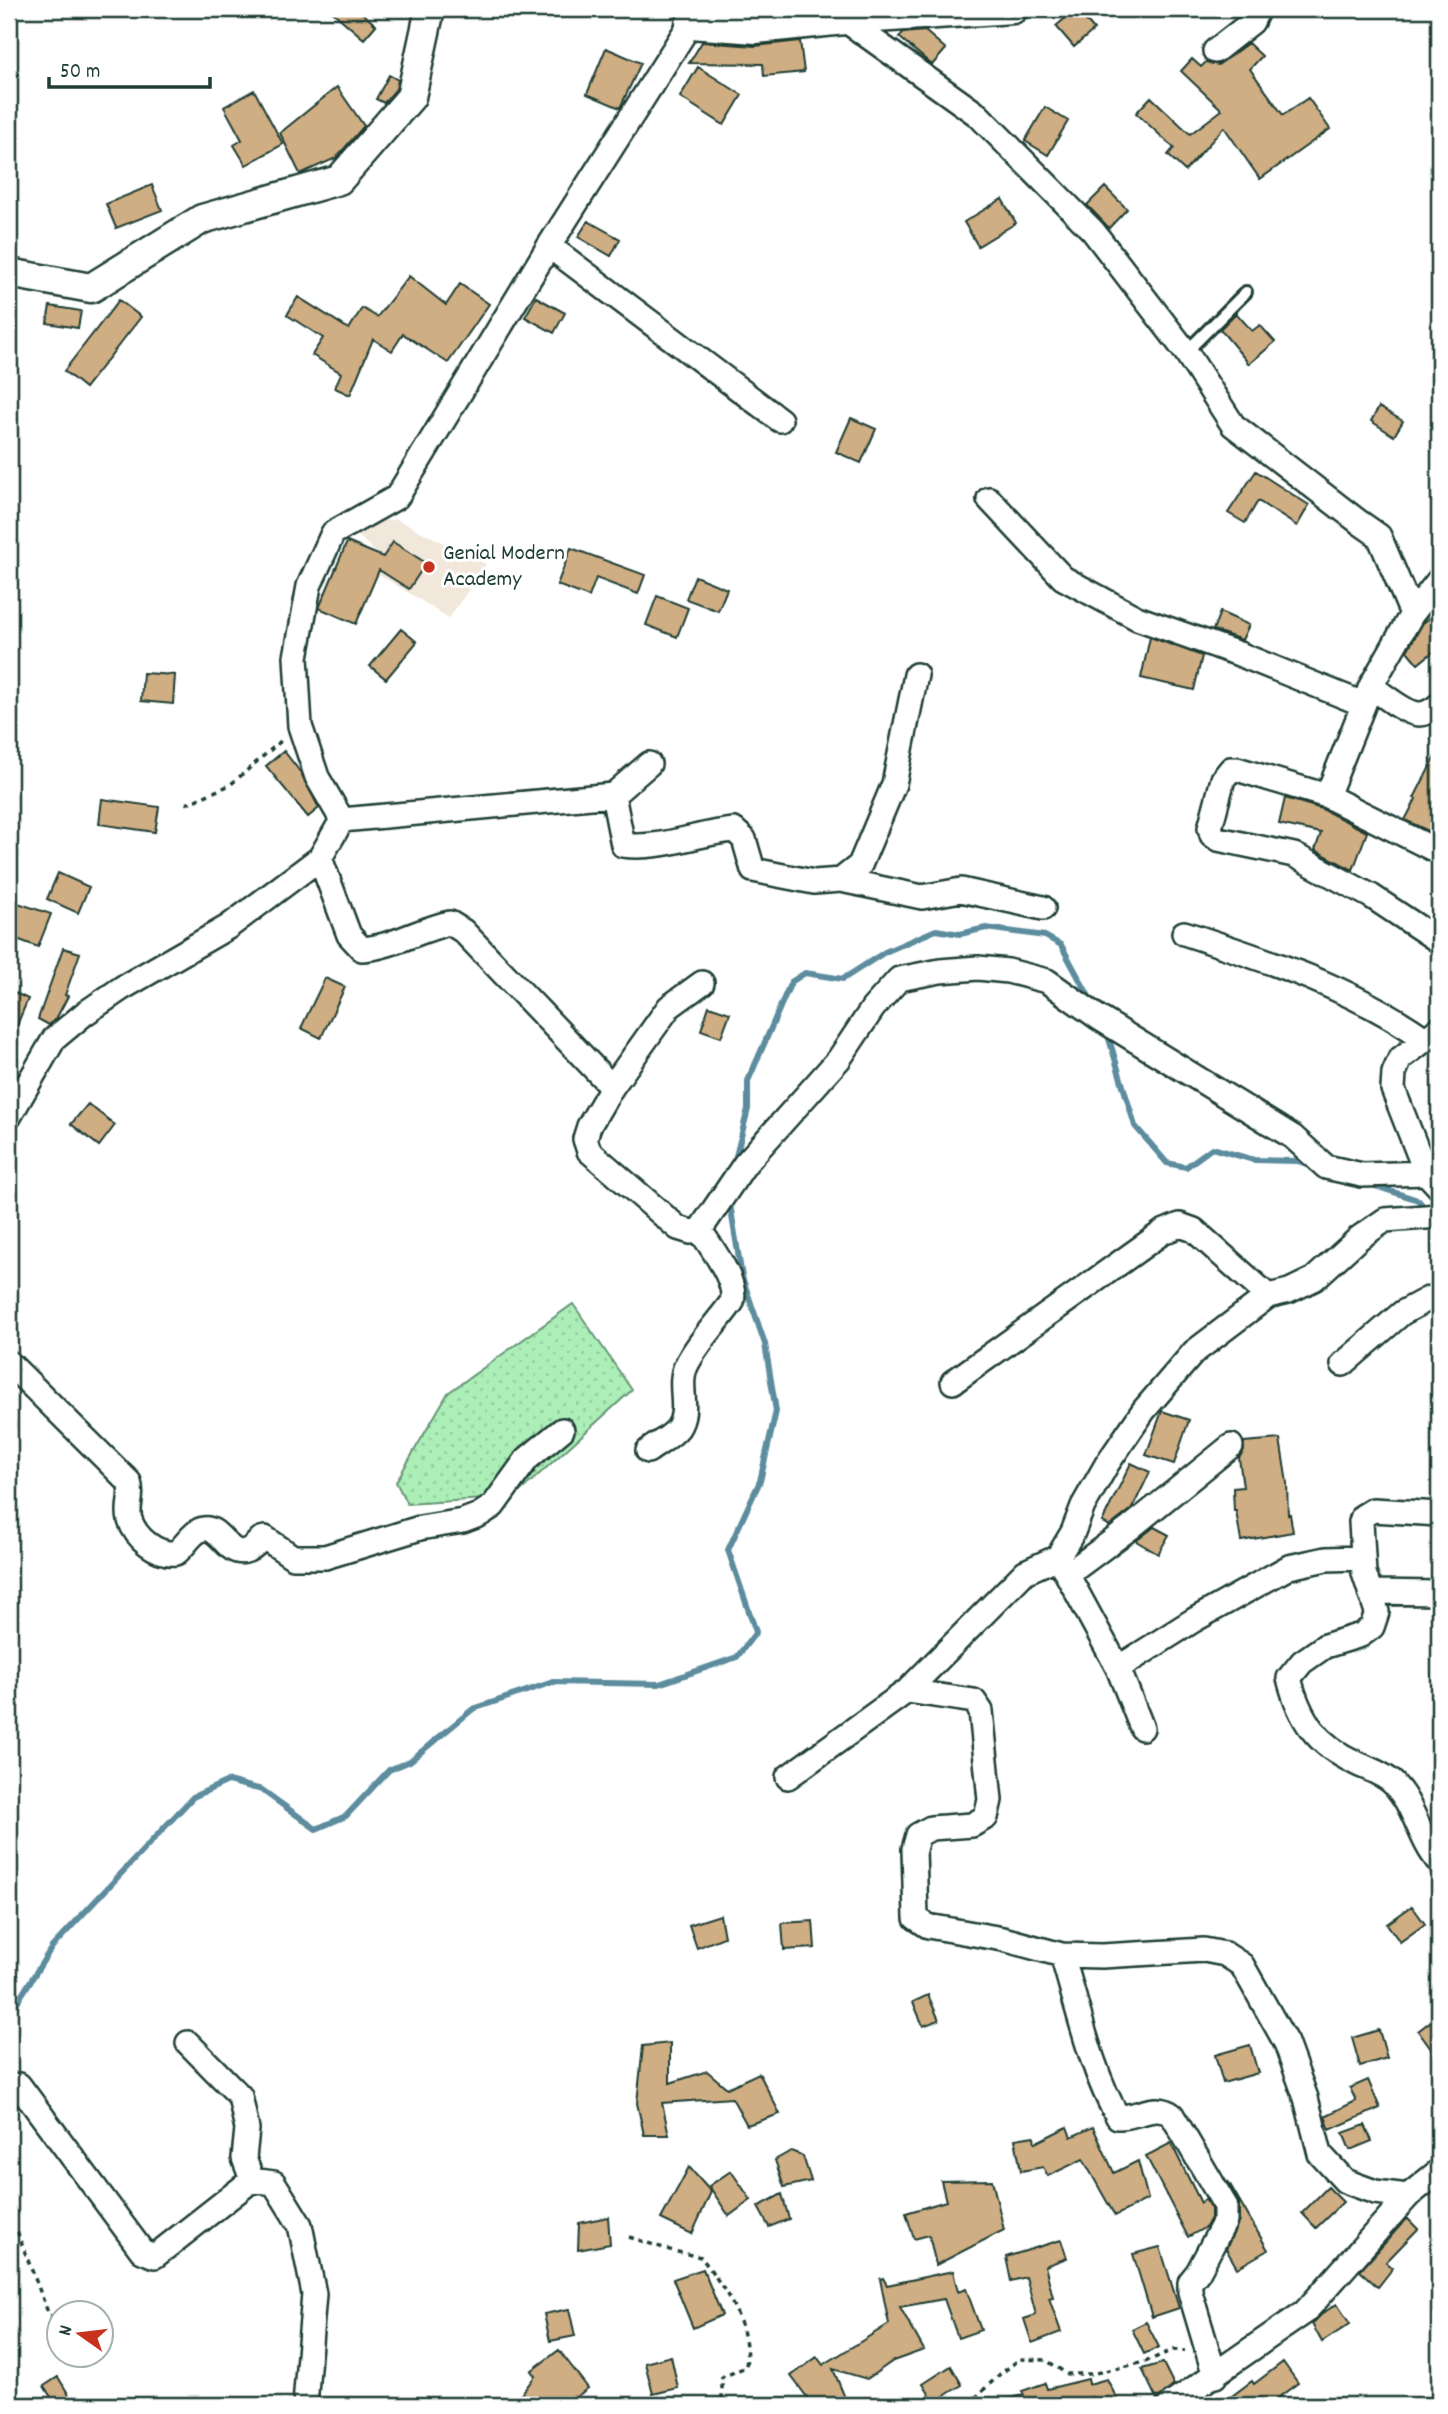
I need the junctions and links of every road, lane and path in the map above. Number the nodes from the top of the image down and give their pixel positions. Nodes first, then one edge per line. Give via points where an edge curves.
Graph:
1 (430, 9) edge
2 (1013, 9) edge
3 (1258, 9) edge
4 (694, 17) edge
5 (845, 20) junction
6 (1215, 51) dead end
7 (549, 246) junction
8 (9, 273) edge
9 (1246, 292) dead end
10 (1186, 352) junction
11 (780, 420) dead end
12 (989, 499) dead end
13 (1439, 580) edge
14 (1412, 614) junction
15 (916, 674) dead end
16 (1367, 695) junction
17 (1439, 705) edge
18 (300, 726) junction
19 (649, 764) dead end
20 (613, 795) junction
21 (1327, 796) junction
22 (186, 804) dead end
23 (342, 820) junction
24 (1439, 852) edge
25 (320, 858) junction
26 (841, 880) junction
27 (1043, 908) dead end
28 (1184, 933) dead end
29 (1439, 941) edge
30 (702, 983) dead end
31 (1432, 1034) edge
32 (612, 1087) junction
33 (9, 1116) edge
34 (1433, 1180) edge
35 (1439, 1216) edge
36 (700, 1230) junction
37 (1268, 1296) junction
38 (1439, 1301) edge
39 (9, 1363) edge
40 (1343, 1364) dead end
41 (953, 1382) dead end
42 (562, 1430) dead end
43 (1231, 1446) dead end
44 (648, 1451) dead end
45 (1439, 1514) edge
46 (1362, 1558) junction
47 (1063, 1566) junction
48 (1370, 1592) junction
49 (1439, 1593) edge
50 (1118, 1668) junction
51 (907, 1691) junction
52 (1142, 1728) dead end
53 (788, 1777) dead end
54 (1439, 1862) edge
55 (1062, 1955) junction
56 (188, 2043) dead end
57 (19, 2085) dead end
58 (1439, 2171) edge
59 (251, 2180) junction
60 (1408, 2196) junction
61 (9, 2231) edge
62 (629, 2237) dead end
63 (46, 2307) edge
64 (1211, 2365) junction
65 (305, 2405) edge
66 (722, 2405) edge
67 (968, 2405) edge
68 (1170, 2405) edge

1 - 8 street via 411,97 339,180 202,219 91,288
2 - 5 street
3 - 6 street via 1252,22
4 - 5 street via 756,29
4 - 7 street
5 - 10 street via 978,115 1093,231
7 - 11 street
7 - 18 street via 397,497 333,533 309,586 296,657
9 - 10 lane
10 - 14 street via 1233,425 1379,536
12 - 16 street via 1063,578 1137,618
13 - 14 street
14 - 16 street
15 - 26 street via 894,784 860,865
16 - 17 street via 1418,715
16 - 21 street
18 - 22 path via 230,785
18 - 23 street via 317,776
19 - 20 street
20 - 23 street
20 - 26 street via 623,845 635,847 734,830 744,839 753,870 814,882
21 - 24 street
21 - 29 street via 1231,769 1223,779 1212,835 1294,855 1371,896
23 - 25 street
25 - 32 street via 349,935 362,949 380,948 450,923 463,931
25 - 33 street via 228,927 122,988 74,1022 54,1040
26 - 27 street via 922,897 961,890
28 - 31 street via 1271,961
30 - 32 street via 669,1007
31 - 34 street via 1400,1059 1393,1089
32 - 36 street via 589,1126 585,1139 589,1151 678,1228 691,1233
34 - 36 street via 1362,1175 1326,1167 1293,1137 1047,981 1008,971 965,969 900,979 873,1008 839,1059 745,1164
35 - 37 street via 1385,1220 1314,1279
36 - 44 street via 735,1293 686,1364 681,1384 682,1421
37 - 41 street via 1194,1230 1180,1225 1163,1232
37 - 47 street via 1194,1352 1144,1410 1083,1506
38 - 40 street via 1430,1298 1402,1313
39 - 42 street via 128,1482 130,1521 144,1541 168,1554 176,1553 204,1529 240,1552 265,1538 293,1557 325,1557 420,1528 463,1521 493,1506 527,1459
43 - 47 street via 1130,1528
45 - 46 street via 1367,1512 1361,1522
46 - 48 street
46 - 50 street via 1289,1567
47 - 50 street
47 - 51 street via 1025,1572
48 - 49 street
48 - 54 street via 1377,1612 1372,1627 1325,1647 1302,1662 1289,1678 1296,1705 1321,1742 1392,1782
50 - 52 street
51 - 53 street
51 - 55 street via 974,1701 981,1711 990,1800 986,1817 972,1825 931,1828 918,1835 914,1849 916,1919 928,1926
55 - 60 street via 1204,1950 1225,1954 1242,1965 1286,2043 1320,2154 1345,2181 1375,2192
55 - 64 street via 1110,2105 1118,2117 1154,2110 1172,2115 1225,2205 1225,2221 1190,2282
56 - 59 street via 240,2096 247,2129 244,2158
57 - 59 street via 142,2251 155,2256
58 - 60 street
59 - 65 street via 274,2183 300,2225 314,2294
60 - 64 street via 1305,2312
61 - 63 path via 16,2229
62 - 66 path via 701,2256 739,2315 748,2353 746,2367 722,2376
64 - 67 path via 1173,2350 1145,2362 1091,2374 1067,2374 1046,2360 1020,2359
64 - 68 street

